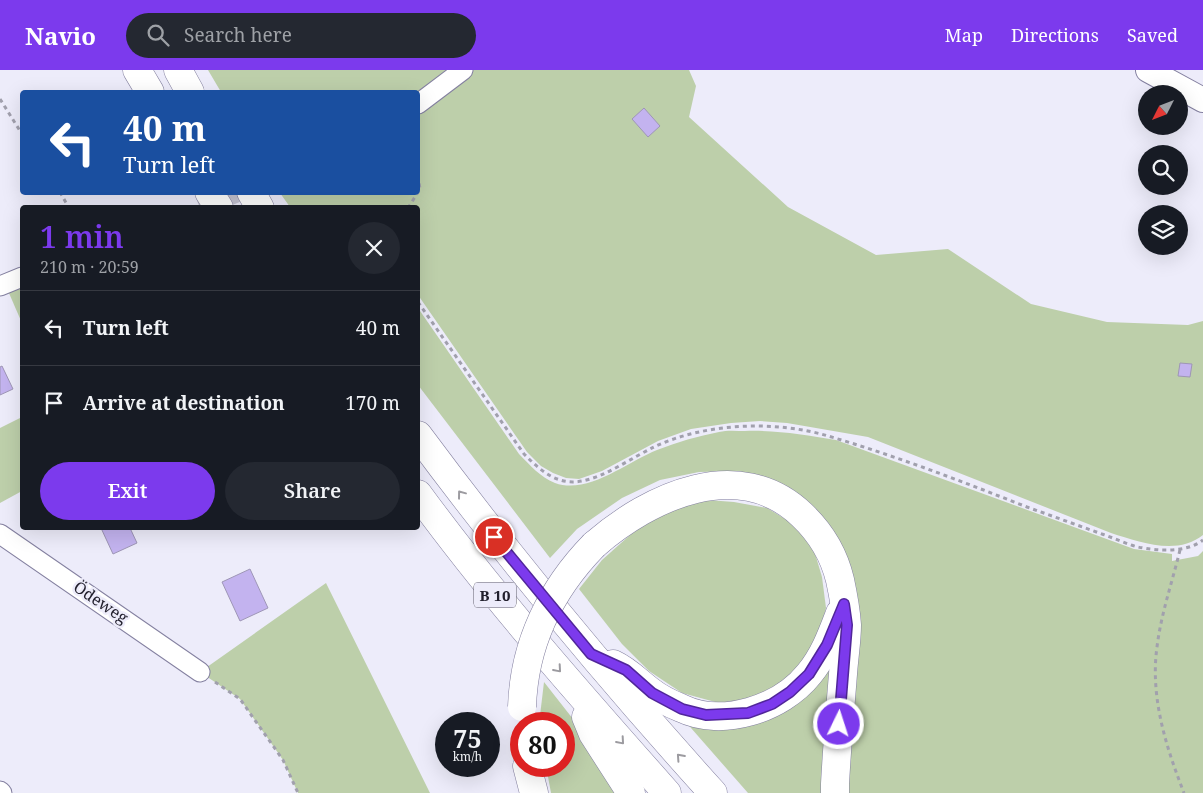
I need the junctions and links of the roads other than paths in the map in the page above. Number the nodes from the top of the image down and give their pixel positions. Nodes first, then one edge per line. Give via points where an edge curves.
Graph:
1 (137, 70) edge
2 (178, 70) edge
3 (463, 70) edge
4 (1148, 70) edge
5 (149, 90) edge
6 (189, 90) edge
7 (1203, 100) edge
8 (420, 102) edge
9 (20, 278) edge
10 (2, 282) edge
11 (420, 438) edge
12 (420, 497) edge
13 (0, 534) edge
14 (844, 604) junction
15 (591, 654) junction
16 (200, 672) road end
17 (577, 692) junction
18 (522, 712) edge
19 (530, 777) edge
20 (534, 793) edge
21 (631, 793) edge
22 (667, 793) edge
23 (712, 793) edge
24 (835, 793) edge

1 - 5 highway
2 - 6 highway
3 - 8 street
4 - 7 main road
9 - 10 street
15 -> 11 highway, B 10 via 484,523
12 -> 17 highway, B 10 via 458,549
13 - 16 street, Ödeweg
14 - 15 highway, B 10 via 827,645 809,674 772,704 748,713 706,715 682,709 652,693 626,670
14 - 18 highway, bridge via 828,548 797,510 760,490 722,485 686,491 632,515 594,545 562,583 537,630 528,660
14 - 24 highway via 847,625
23 -> 15 highway, B 10
17 - 21 highway via 593,734
17 -> 22 highway, B 10
19 - 20 highway

